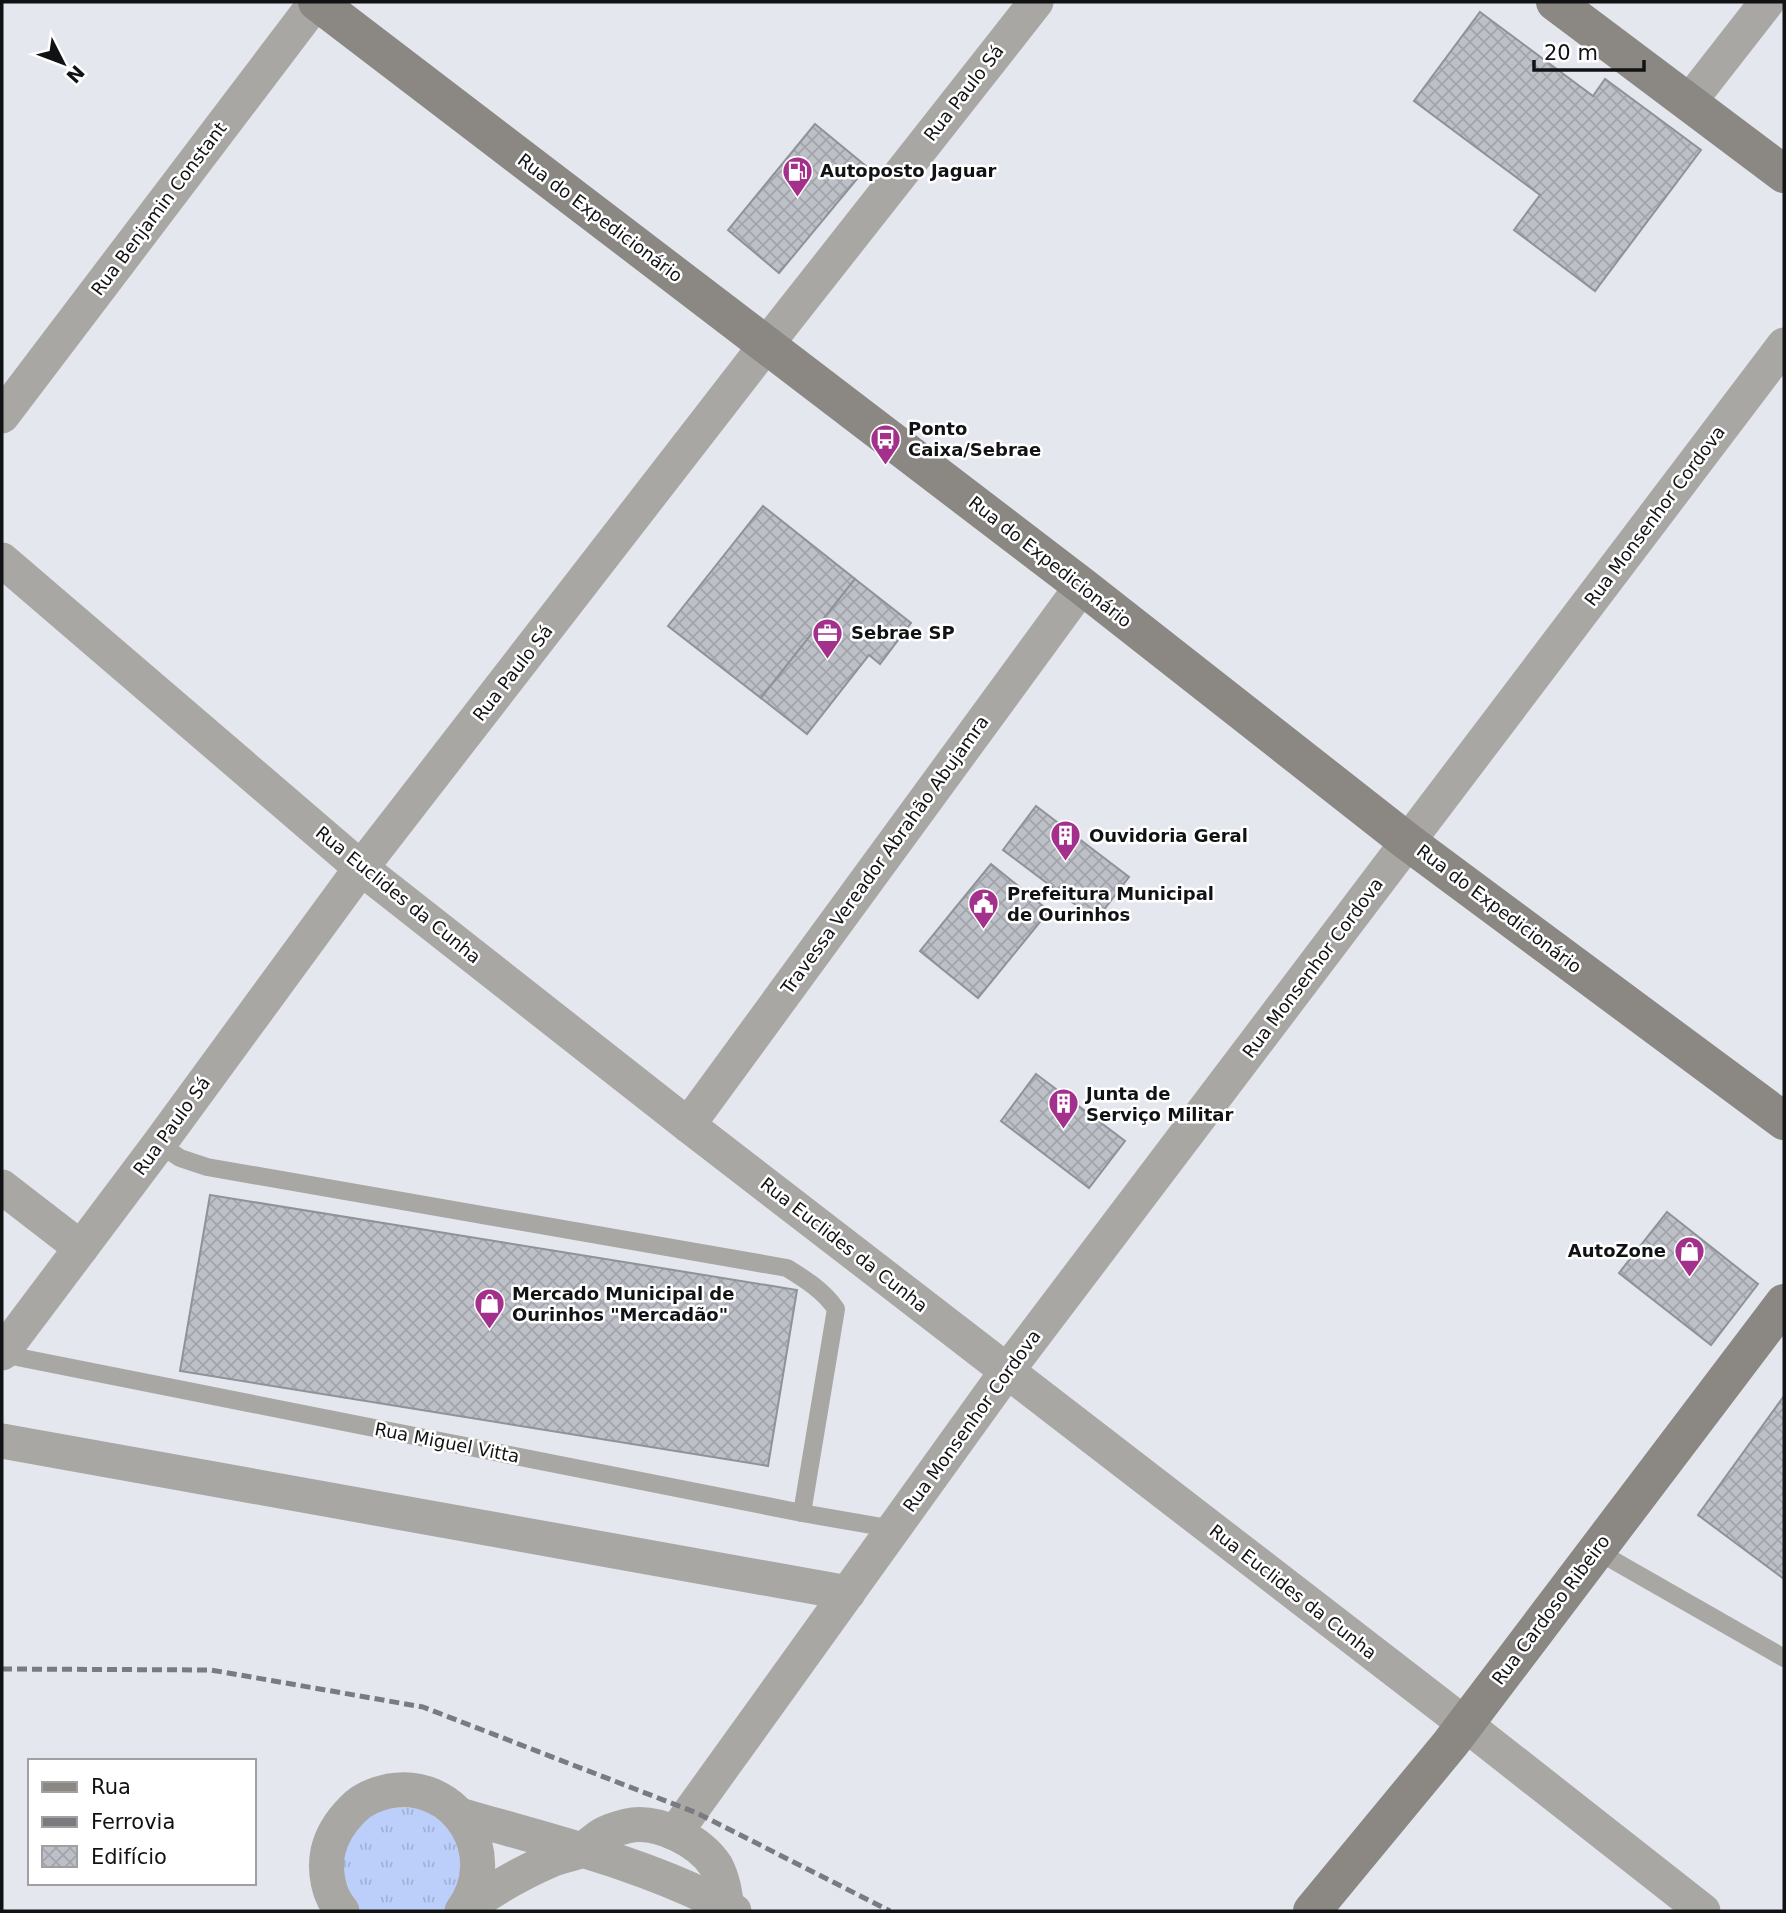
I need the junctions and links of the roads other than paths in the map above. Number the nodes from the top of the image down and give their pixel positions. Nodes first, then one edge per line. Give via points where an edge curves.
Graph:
1 (317, 2) edge
2 (1036, 2) edge
3 (1555, 2) edge
4 (1767, 2) edge
5 (1689, 102) junction
6 (1784, 174) edge
7 (766, 345) junction
8 (1784, 345) edge
9 (2, 416) edge
10 (2, 560) edge
11 (1082, 586) junction
12 (1408, 842) junction
13 (361, 868) junction
14 (1784, 1121) edge
15 (688, 1125) junction
16 (159, 1144) junction
17 (2, 1187) edge
18 (81, 1248) junction
19 (1784, 1303) edge
20 (2, 1353) edge
21 (1007, 1371) junction
22 (2, 1440) edge
23 (802, 1513) junction
24 (894, 1529) junction
25 (1597, 1551) junction
26 (848, 1593) junction
27 (1784, 1658) edge
28 (1465, 1724) junction
29 (460, 1815) junction
30 (675, 1833) junction
31 (581, 1850) junction
32 (464, 1910) edge
33 (730, 1910) edge
34 (342, 1911) edge
35 (1312, 1911) edge
36 (1703, 1911) edge

1 - 7 street, Rua do Expedicionário
1 - 9 street, Rua Benjamin Constant
2 - 7 street, Rua Paulo Sá
3 - 5 street
4 - 5 street
5 - 6 street
7 - 11 street, Rua do Expedicionário
7 - 13 street, Rua Paulo Sá
8 - 12 street, Rua Monsenhor Cordova
10 - 13 street, Rua Euclides da Cunha
11 - 12 street, Rua do Expedicionário
11 - 15 street, Travessa Vereador Abrahão Abujamra
12 - 14 street, Rua do Expedicionário
12 - 21 street, Rua Monsenhor Cordova
13 - 15 street, Rua Euclides da Cunha
13 - 16 street, Rua Paulo Sá
15 - 21 street, Rua Euclides da Cunha
16 - 18 street, Rua Paulo Sá
16 - 23 lane via 180,1158 207,1167 787,1268 836,1309
17 - 18 street
18 - 20 street, Rua Paulo Sá
19 - 25 street, Rua Cardoso Ribeiro
20 - 23 lane, Rua Miguel Vitta
21 - 24 street, Rua Monsenhor Cordova
21 - 28 street, Rua Euclides da Cunha
22 - 26 street
23 - 24 lane, Rua Miguel Vitta
24 - 26 street, Rua Monsenhor Cordova
25 - 27 lane
25 - 28 street, Rua Cardoso Ribeiro
26 - 30 street, Rua Monsenhor Cordova
28 - 35 street, Rua Cardoso Ribeiro
28 - 36 street, Rua Euclides da Cunha
29 - 31 street
29 - 32 street via 473,1836 479,1861
29 - 34 street via 443,1800 422,1791 377,1793 357,1804 330,1840 326,1862 329,1885
30 - 31 street via 652,1825 630,1825 605,1833
30 - 33 street via 716,1866
31 - 32 street via 523,1873
31 - 33 street via 652,1874

